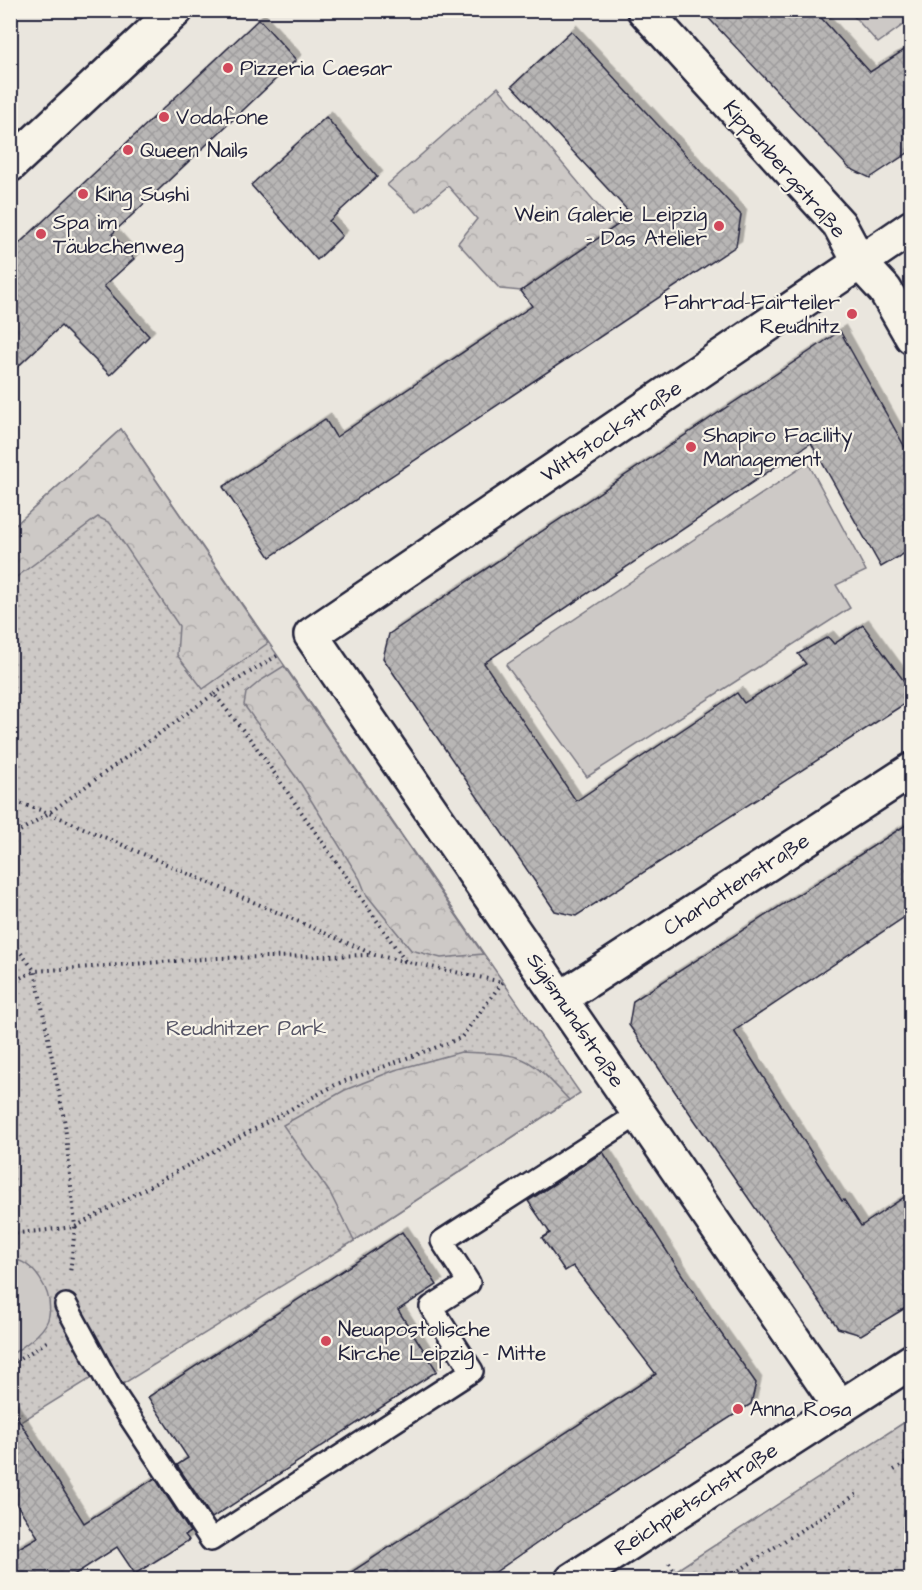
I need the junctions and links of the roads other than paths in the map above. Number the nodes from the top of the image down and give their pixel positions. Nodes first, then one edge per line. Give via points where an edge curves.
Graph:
1 (177, 10) edge
2 (644, 10) edge
3 (10, 165) edge
4 (912, 227) edge
5 (860, 263) junction
6 (912, 337) edge
7 (311, 635) joint
8 (912, 770) edge
9 (561, 999) junction
10 (640, 1113) junction
11 (66, 1305) road end
12 (912, 1361) edge
13 (840, 1407) junction
14 (572, 1580) edge

1 - 3 street
2 - 5 street, Kippenbergstraße via 839,224
4 - 5 street, Wittstockstraße
5 - 6 street, Kippenbergstraße via 885,290
5 - 7 street, Wittstockstraße
7 - 9 street, Sigismundstraße
8 - 9 street, Charlottenstraße
9 - 10 street, Sigismundstraße
10 - 11 lane via 442,1241 469,1283 431,1307 472,1371 211,1540 112,1390
10 - 13 street, Sigismundstraße
12 - 13 street, Reichpietschstraße
13 - 14 street, Reichpietschstraße

